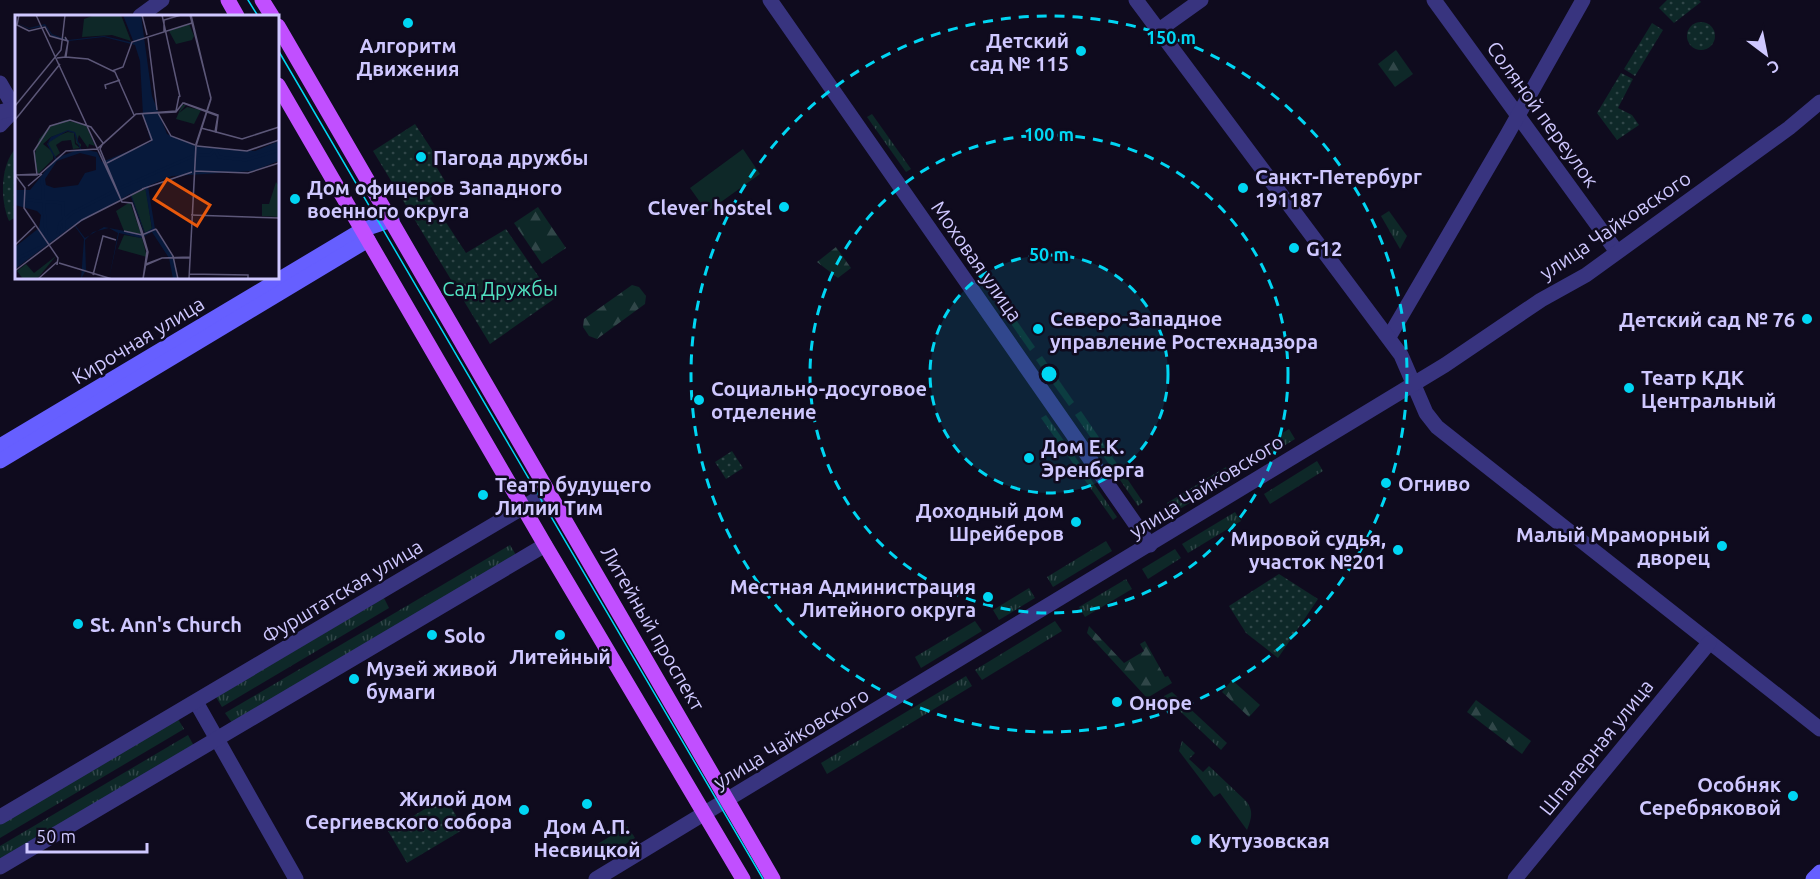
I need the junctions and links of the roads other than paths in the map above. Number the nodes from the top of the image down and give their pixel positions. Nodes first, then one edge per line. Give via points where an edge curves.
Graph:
1 (162, 0) edge
2 (228, 0) edge
3 (262, 0) edge
4 (770, 0) edge
5 (1136, 0) edge
6 (1201, 0) edge
7 (1434, 0) edge
8 (1583, 0) edge
9 (141, 15) edge
10 (236, 15) edge
11 (271, 15) edge
12 (279, 28) edge
13 (1159, 30) junction
14 (0, 83) edge
15 (279, 87) edge
16 (1820, 102) edge
17 (11, 110) edge
18 (1518, 116) junction
19 (0, 125) edge
20 (392, 220) junction
21 (365, 235) junction
22 (1617, 252) junction
23 (1389, 338) junction
24 (1414, 384) junction
25 (0, 446) edge
26 (0, 461) edge
27 (549, 492) junction
28 (523, 507) junction
29 (545, 545) junction
30 (1150, 545) junction
31 (1709, 643) junction
32 (196, 702) junction
33 (1820, 729) edge
34 (217, 739) junction
35 (729, 800) junction
36 (705, 815) junction
37 (0, 817) edge
38 (0, 867) edge
39 (1820, 872) edge
40 (296, 879) edge
41 (596, 879) edge
42 (743, 879) edge
43 (773, 879) edge
44 (1515, 879) edge
45 (1813, 879) edge

1 - 9 street
2 - 10 main road
3 - 11 main road
4 - 30 street, Моховая улица
5 - 13 street
6 - 13 street
7 - 18 street, Соляной переулок
8 - 18 street
12 - 20 main road, Литейный проспект
13 - 23 street
14 - 17 street
15 - 21 main road
16 - 22 street, улица Чайковского via 1789,129
17 - 19 street
18 - 22 street, Соляной переулок
18 - 23 street
20 - 21 main road, Кирочная улица
20 - 27 main road, Литейный проспект
21 - 25 main road, Кирочная улица
21 - 26 main road, Кирочная улица
21 - 28 main road
22 - 24 street, улица Чайковского
23 - 24 street
24 - 30 street, улица Чайковского
24 - 31 street via 1426,413 1437,427
27 - 28 street, Фурштатская улица
27 - 35 main road, Литейный проспект
28 - 29 main road
28 - 32 street, Фурштатская улица
29 - 34 street
29 - 36 main road
30 - 35 street, улица Чайковского
31 - 33 street
31 - 44 street, Шпалерная улица
32 - 34 street
32 - 37 street, Фурштатская улица
34 - 38 street
34 - 40 street
35 - 36 street, улица Чайковского
35 - 43 main road, Литейный проспект
36 - 41 street, улица Чайковского
36 - 42 main road
39 - 45 main road

